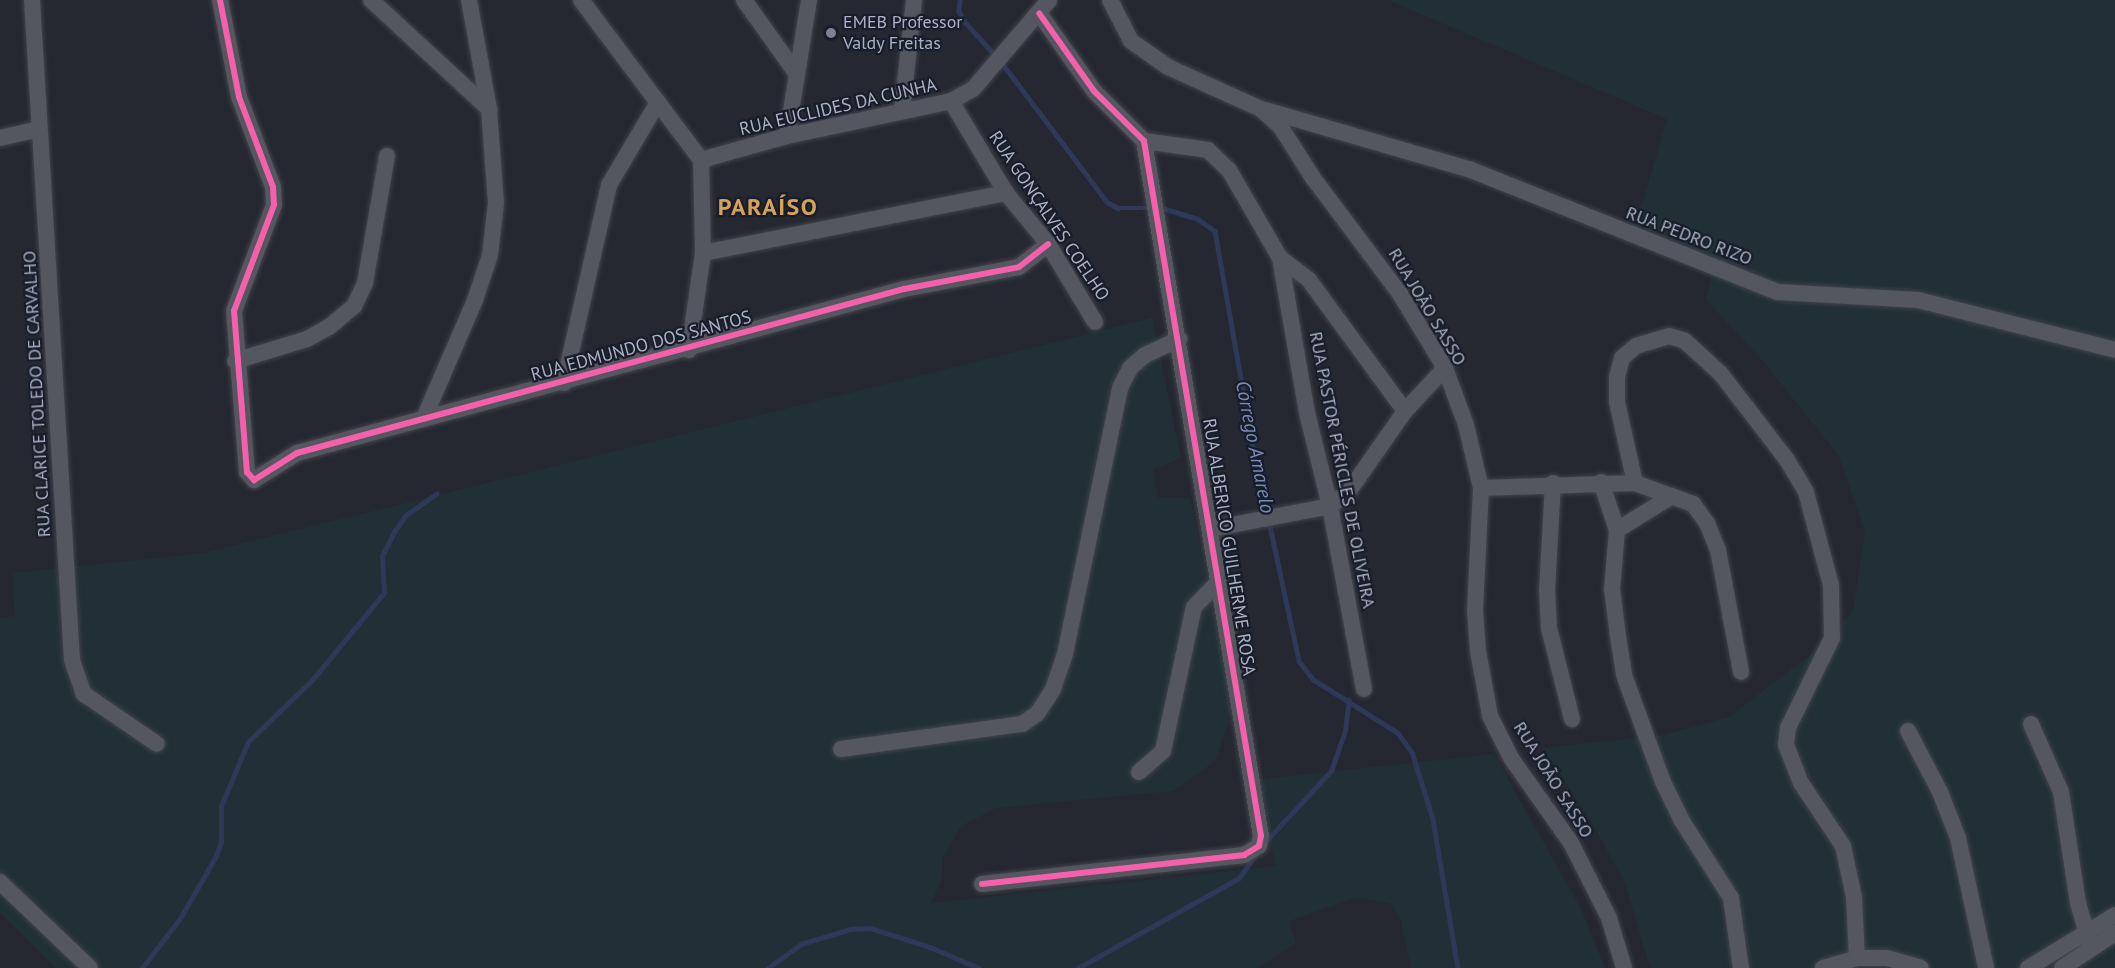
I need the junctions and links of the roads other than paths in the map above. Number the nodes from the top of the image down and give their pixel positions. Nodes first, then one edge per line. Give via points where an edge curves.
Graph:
1 (32, 0) edge
2 (220, 0) edge
3 (371, 0) edge
4 (469, 0) edge
5 (581, 0) edge
6 (744, 0) edge
7 (809, 0) edge
8 (915, 0) edge
9 (1110, 0) edge
10 (1044, 6) edge
11 (796, 74) junction
12 (951, 101) junction
13 (658, 102) junction
14 (1261, 109) junction
15 (489, 110) junction
16 (902, 111) junction
17 (38, 129) junction
18 (787, 136) junction
19 (0, 138) edge
20 (1144, 141) junction
21 (387, 156) dead end
22 (701, 160) junction
23 (1006, 193) junction
24 (1048, 244) junction
25 (703, 253) junction
26 (1280, 258) junction
27 (1095, 322) dead end
28 (1179, 339) junction
29 (689, 350) junction
30 (2115, 350) edge
31 (235, 361) junction
32 (1444, 368) junction
33 (564, 383) junction
34 (1405, 411) junction
35 (424, 418) junction
36 (1601, 482) junction
37 (1553, 483) junction
38 (1635, 483) junction
39 (1481, 488) junction
40 (1672, 496) junction
41 (1330, 506) junction
42 (1211, 529) junction
43 (1617, 530) junction
44 (1219, 581) junction
45 (1741, 672) dead end
46 (1364, 689) dead end
47 (1572, 719) dead end
48 (2031, 724) dead end
49 (1908, 731) dead end
50 (157, 744) dead end
51 (842, 749) dead end
52 (1139, 772) dead end
53 (0, 882) edge
54 (982, 884) dead end
55 (2115, 915) edge
56 (2084, 932) junction
57 (2115, 933) edge
58 (2091, 948) junction
59 (1857, 958) junction
60 (90, 968) edge
61 (1624, 968) edge
62 (1742, 968) edge
63 (1823, 968) edge
64 (1921, 968) edge
65 (1986, 968) edge
66 (2028, 968) edge
67 (2061, 968) edge

1 - 17 street, RUA CLARICE TOLEDO DE CARVALHO
2 - 31 street via 239,97 273,187 274,205 236,299
3 - 15 street
4 - 15 street
5 - 13 street
6 - 11 street
7 - 11 street
8 - 16 street
9 - 14 street, RUA JOÃO SASSO via 1131,41 1168,67
10 - 12 street, RUA EUCLIDES DA CUNHA via 973,89
10 - 20 street via 1094,91
11 - 18 street
12 - 16 street, RUA EUCLIDES DA CUNHA
12 - 23 street, RUA GONÇALVES COELHO
13 - 22 street
13 - 33 street via 609,185
14 - 30 street, RUA PEDRO RIZO via 1471,170 1778,292 1918,300
14 - 32 street, RUA JOÃO SASSO via 1280,126 1313,178 1378,262
15 - 35 street via 496,203 490,255
16 - 18 street, RUA EUCLIDES DA CUNHA
17 - 19 street
17 - 50 street, RUA CLARICE TOLEDO DE CARVALHO via 72,660 84,694
18 - 22 street, RUA EUCLIDES DA CUNHA
20 - 26 street via 1208,150 1229,170
20 - 28 street, RUA ALBERICO GUILHERME ROSA
21 - 31 street via 365,283 354,306 336,323 307,339
22 - 25 street
23 - 24 street, RUA GONÇALVES COELHO
23 - 25 street
24 - 27 street, RUA GONÇALVES COELHO
24 - 29 street, RUA EDMUNDO DOS SANTOS via 1019,267 903,288
25 - 29 street
26 - 34 street via 1309,280
26 - 41 street, RUA PASTOR PÉRICLES DE OLIVEIRA via 1307,413
28 - 42 street, RUA ALBERICO GUILHERME ROSA
28 - 51 street via 1145,355 1130,368 1120,388 1065,654 1053,689 1037,714 1022,724
29 - 33 street, RUA EDMUNDO DOS SANTOS
31 - 35 street, RUA EDMUNDO DOS SANTOS via 248,472 258,480 297,453
32 - 34 street
32 - 39 street, RUA JOÃO SASSO via 1466,425
33 - 35 street, RUA EDMUNDO DOS SANTOS
34 - 41 street via 1355,482
36 - 37 street
36 - 38 street
36 - 43 street
37 - 39 street
37 - 47 street via 1547,579 1549,628
38 - 40 street
38 - 59 street via 1617,402 1617,377 1622,358 1636,346 1669,336 1685,342 1721,374 1787,460 1806,492 1831,585 1832,639 1799,704 1786,745 1801,783 1843,846 1854,897
39 - 61 street, RUA JOÃO SASSO via 1475,611 1490,716 1511,758 1571,843 1609,918
40 - 43 street
40 - 45 street via 1693,504 1707,523 1718,550
41 - 42 street
41 - 46 street, RUA PASTOR PÉRICLES DE OLIVEIRA
42 - 44 street, RUA ALBERICO GUILHERME ROSA
43 - 62 street via 1612,589 1624,675 1682,821 1731,898
44 - 52 street via 1194,607 1163,751
44 - 54 street, RUA ALBERICO GUILHERME ROSA via 1261,836 1259,846 1244,855
48 - 56 street via 2061,792
49 - 65 street via 1940,792 1958,838
53 - 60 street
55 - 56 street
56 - 58 street
56 - 66 street
57 - 58 street
58 - 67 street
59 - 63 street
59 - 64 street via 1887,958

